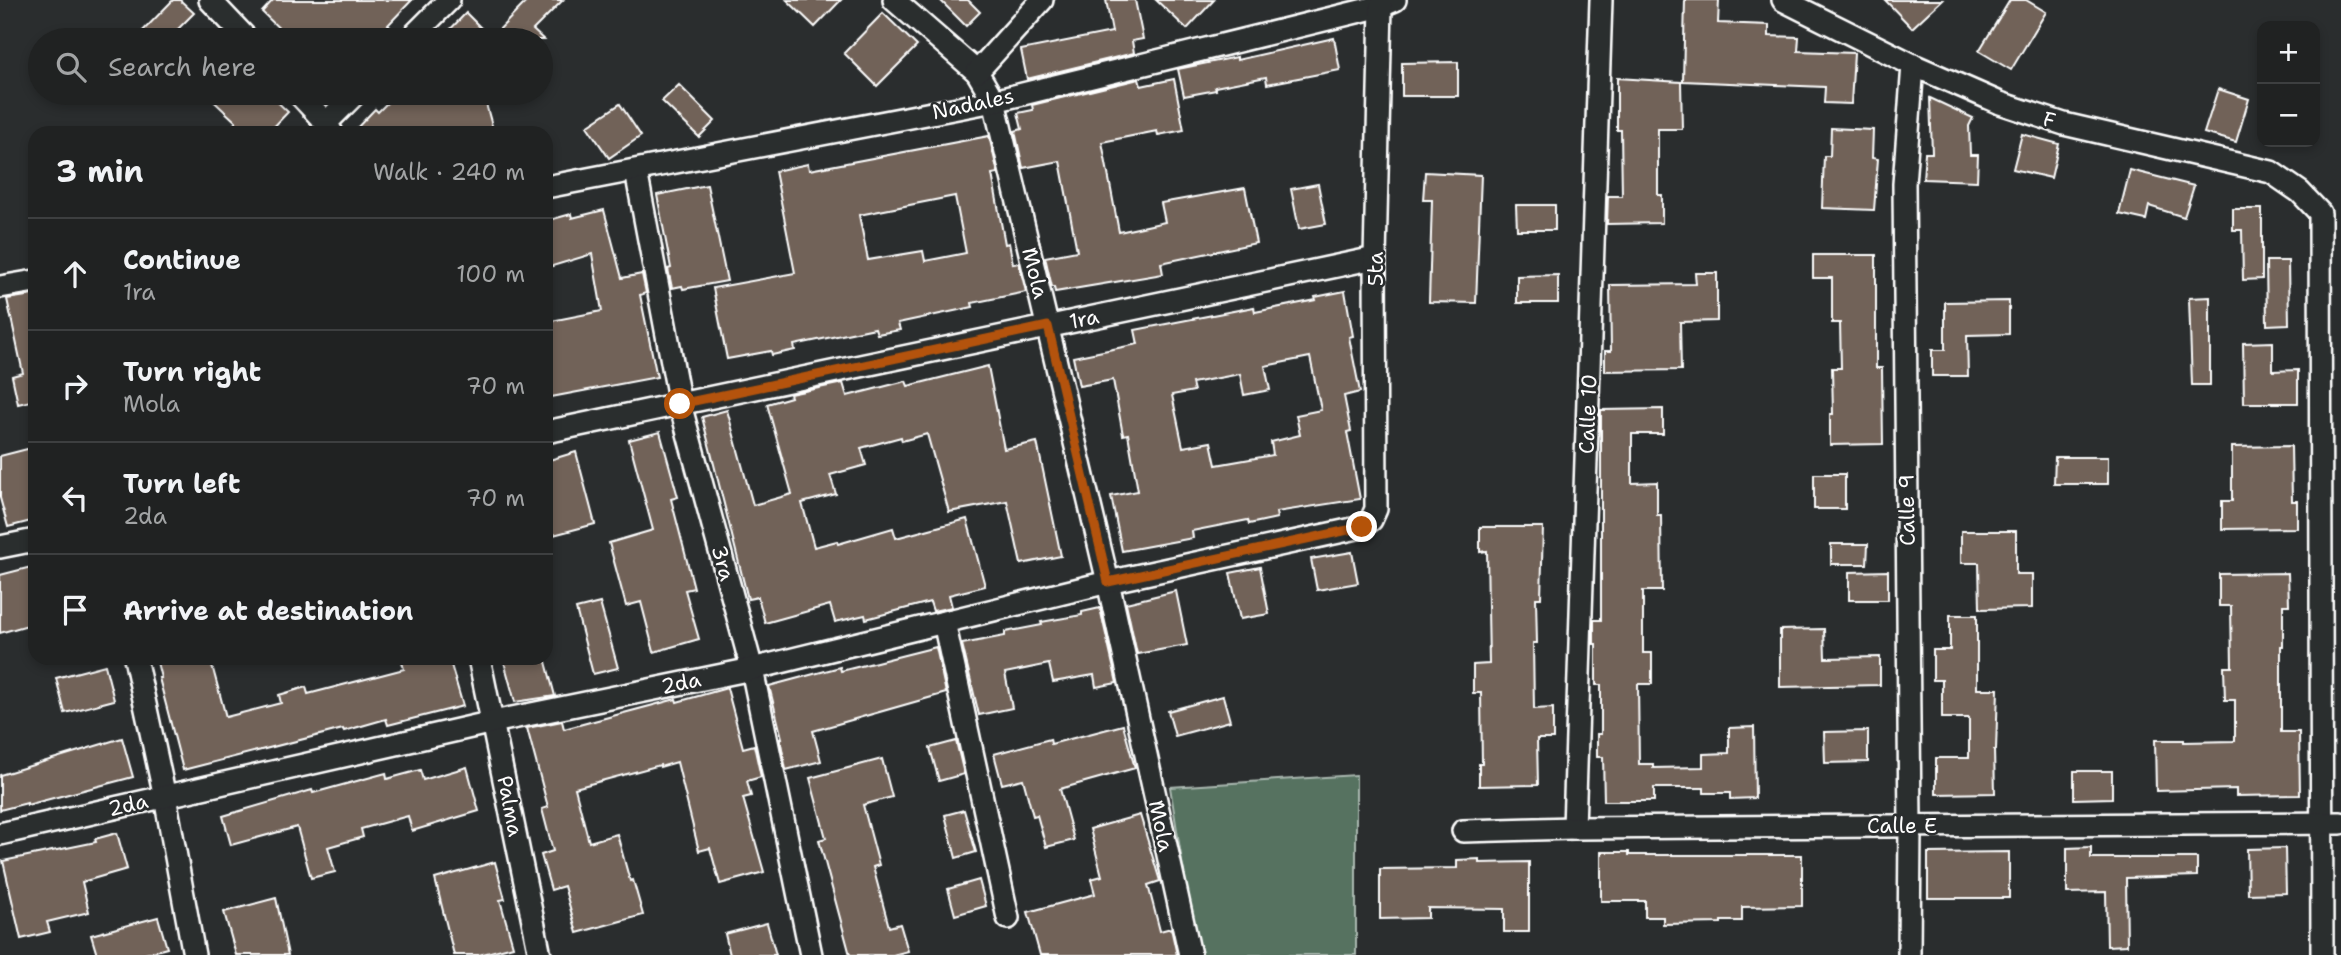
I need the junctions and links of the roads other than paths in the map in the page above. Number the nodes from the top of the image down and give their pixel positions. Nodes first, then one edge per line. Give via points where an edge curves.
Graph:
1 (210, 0) edge
2 (449, 0) edge
3 (894, 0) edge
4 (1042, 0) edge
5 (1601, 0) edge
6 (1783, 0) edge
7 (1388, 3) edge
8 (237, 28) edge
9 (421, 28) edge
10 (1913, 65) junction
11 (977, 72) junction
12 (994, 100) junction
13 (309, 105) edge
14 (347, 105) edge
15 (327, 126) edge
16 (331, 126) edge
17 (636, 171) junction
18 (553, 186) edge
19 (1376, 258) junction
20 (28, 282) edge
21 (0, 287) edge
22 (1048, 326) junction
23 (680, 404) junction
24 (553, 431) edge
25 (1362, 527) joint
26 (28, 541) edge
27 (0, 547) edge
28 (1108, 582) junction
29 (944, 622) junction
30 (137, 665) edge
31 (481, 665) edge
32 (752, 669) junction
33 (493, 722) junction
34 (165, 797) junction
35 (2332, 823) edge
36 (1910, 826) junction
37 (1574, 828) junction
38 (1464, 831) dead end
39 (0, 834) edge
40 (1008, 918) dead end
41 (194, 955) edge
42 (540, 955) edge
43 (811, 955) edge
44 (1190, 955) edge
45 (1909, 955) edge
46 (2322, 955) edge

1 - 8 street
2 - 9 street
3 - 11 street, Mola
4 - 11 street
5 - 37 street, Calle 10
6 - 10 street, F
7 - 12 street, Nadales
7 - 19 street, 5ta
10 - 35 street, F via 2000,103 2063,124 2271,172 2300,192 2320,214
10 - 36 street, Calle 9 via 1904,184
11 - 12 street, Mola
12 - 17 street, Nadales
12 - 22 street, Mola
13 - 15 street
14 - 16 street
17 - 18 street, Nadales
17 - 23 street, 3ra
19 - 22 street, 1ra
19 - 25 street, 5ta via 1376,509
20 - 21 street
22 - 23 street, 1ra
22 - 28 street, Mola
23 - 24 street, 1ra
23 - 32 street, 3ra
25 - 28 street, 2da
26 - 27 street
28 - 29 street, 2da
28 - 44 street, Mola
29 - 32 street, 2da
29 - 40 street
30 - 34 street
31 - 33 street, Palma
32 - 33 street, 2da
32 - 43 street, 3ra
33 - 34 street, 2da
33 - 42 street, Palma
34 - 39 street, 2da
34 - 41 street
35 - 36 street, Calle E
35 - 46 street
36 - 37 street, Calle E
36 - 45 street, Calle 9
37 - 38 street, Calle E

